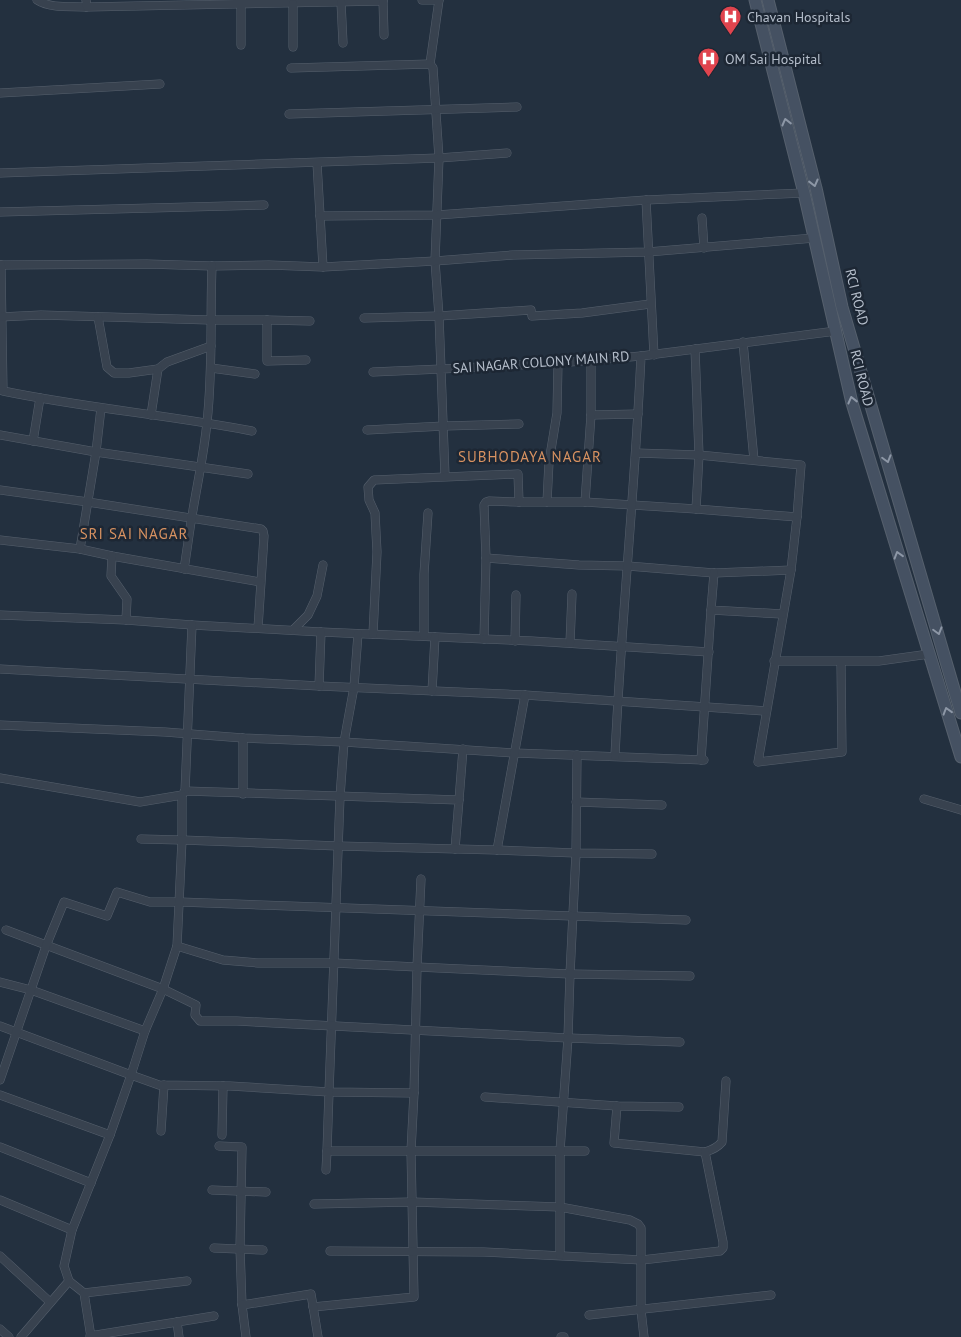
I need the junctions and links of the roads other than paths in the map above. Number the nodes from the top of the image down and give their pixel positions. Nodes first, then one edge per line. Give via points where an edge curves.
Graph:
1 (37, 0) edge
2 (383, 0) edge
3 (422, 0) edge
4 (439, 0) edge
5 (755, 0) edge
6 (768, 0) edge
7 (241, 2) edge
8 (341, 2) junction
9 (87, 4) edge
10 (293, 4) junction
11 (384, 35) dead end
12 (343, 42) dead end
13 (241, 45) dead end
14 (294, 47) dead end
15 (430, 64) junction
16 (291, 68) dead end
17 (160, 84) dead end
18 (0, 93) edge
19 (517, 107) dead end
20 (436, 110) junction
21 (289, 114) dead end
22 (807, 152) junction
23 (507, 153) dead end
24 (795, 156) junction
25 (439, 158) junction
26 (317, 163) junction
27 (0, 173) edge
28 (804, 193) junction
29 (646, 200) junction
30 (264, 205) dead end
31 (0, 212) edge
32 (437, 215) junction
33 (320, 216) junction
34 (702, 218) dead end
35 (814, 238) junction
36 (704, 248) junction
37 (648, 252) junction
38 (435, 262) junction
39 (0, 265) edge
40 (212, 266) junction
41 (323, 268) junction
42 (650, 304) junction
43 (439, 316) junction
44 (1, 317) edge
45 (98, 317) junction
46 (364, 318) dead end
47 (210, 320) junction
48 (267, 320) junction
49 (310, 322) dead end
50 (836, 332) junction
51 (743, 342) junction
52 (211, 346) junction
53 (695, 349) junction
54 (654, 354) junction
55 (641, 356) junction
56 (306, 360) dead end
57 (591, 360) junction
58 (558, 363) junction
59 (211, 368) junction
60 (158, 369) junction
61 (441, 369) junction
62 (373, 372) dead end
63 (255, 374) dead end
64 (40, 398) junction
65 (101, 408) junction
66 (151, 414) junction
67 (591, 414) junction
68 (638, 414) junction
69 (207, 422) junction
70 (519, 424) dead end
71 (444, 426) junction
72 (367, 430) dead end
73 (252, 431) dead end
74 (0, 435) edge
75 (33, 441) junction
76 (96, 452) junction
77 (636, 453) junction
78 (699, 455) junction
79 (754, 460) junction
80 (201, 467) junction
81 (248, 474) dead end
82 (445, 476) junction
83 (0, 490) edge
84 (88, 502) junction
85 (519, 502) junction
86 (547, 502) junction
87 (585, 502) junction
88 (632, 504) junction
89 (696, 509) junction
90 (428, 513) dead end
91 (797, 517) junction
92 (191, 518) junction
93 (0, 540) edge
94 (80, 549) junction
95 (112, 556) junction
96 (486, 558) junction
97 (323, 565) dead end
98 (628, 566) junction
99 (184, 568) junction
100 (791, 570) junction
101 (714, 573) junction
102 (260, 582) junction
103 (572, 594) dead end
104 (516, 595) dead end
105 (930, 606) junction
106 (711, 610) junction
107 (916, 612) junction
108 (782, 614) junction
109 (0, 615) edge
110 (126, 620) junction
111 (192, 625) junction
112 (258, 628) junction
113 (293, 630) junction
114 (321, 632) junction
115 (358, 634) junction
116 (373, 634) junction
117 (424, 636) junction
118 (435, 637) junction
119 (484, 639) junction
120 (515, 641) junction
121 (570, 643) junction
122 (621, 646) junction
123 (709, 652) junction
124 (929, 654) junction
125 (774, 661) junction
126 (841, 662) junction
127 (0, 669) edge
128 (190, 680) junction
129 (319, 686) junction
130 (354, 687) junction
131 (432, 691) junction
132 (525, 696) junction
133 (618, 701) junction
134 (704, 706) junction
135 (766, 711) junction
136 (961, 713) edge
137 (0, 724) edge
138 (188, 734) junction
139 (242, 738) junction
140 (344, 742) junction
141 (463, 749) junction
142 (515, 753) junction
143 (577, 755) junction
144 (615, 756) junction
145 (961, 757) edge
146 (0, 778) edge
147 (184, 793) junction
148 (243, 794) junction
149 (340, 797) junction
150 (924, 799) dead end
151 (459, 800) junction
152 (576, 802) junction
153 (662, 804) dead end
154 (961, 810) edge
155 (141, 838) dead end
156 (182, 840) junction
157 (338, 846) junction
158 (455, 849) junction
159 (497, 850) junction
160 (576, 853) junction
161 (652, 854) dead end
162 (420, 879) dead end
163 (180, 902) junction
164 (337, 907) junction
165 (419, 910) junction
166 (573, 916) junction
167 (686, 920) dead end
168 (6, 930) dead end
169 (46, 946) junction
170 (177, 946) junction
171 (334, 963) junction
172 (417, 966) junction
173 (570, 974) junction
174 (690, 976) dead end
175 (0, 982) edge
176 (163, 989) junction
177 (31, 990) junction
178 (0, 1026) edge
179 (332, 1027) junction
180 (415, 1030) junction
181 (145, 1031) junction
182 (17, 1032) junction
183 (568, 1038) junction
184 (680, 1042) dead end
185 (131, 1075) junction
186 (0, 1080) edge
187 (726, 1081) dead end
188 (164, 1085) junction
189 (223, 1086) junction
190 (329, 1092) junction
191 (414, 1093) junction
192 (0, 1095) edge
193 (485, 1097) dead end
194 (563, 1102) junction
195 (617, 1106) junction
196 (679, 1107) dead end
197 (161, 1131) dead end
198 (222, 1134) dead end
199 (110, 1135) junction
200 (219, 1146) dead end
201 (0, 1147) edge
202 (327, 1151) junction
203 (411, 1151) junction
204 (560, 1151) junction
205 (585, 1151) dead end
206 (705, 1152) junction
207 (326, 1170) dead end
208 (91, 1183) junction
209 (212, 1190) dead end
210 (242, 1191) junction
211 (266, 1192) dead end
212 (0, 1200) edge
213 (412, 1202) junction
214 (314, 1204) dead end
215 (560, 1207) junction
216 (72, 1230) junction
217 (214, 1248) dead end
218 (240, 1248) junction
219 (262, 1250) dead end
220 (330, 1251) dead end
221 (413, 1251) junction
222 (560, 1255) junction
223 (0, 1256) edge
224 (642, 1260) junction
225 (69, 1281) junction
226 (187, 1281) dead end
227 (84, 1294) junction
228 (771, 1295) dead end
229 (50, 1302) junction
230 (242, 1304) junction
231 (313, 1307) junction
232 (641, 1310) junction
233 (588, 1315) dead end
234 (214, 1316) dead end
235 (177, 1322) junction
236 (0, 1328) edge
237 (10, 1337) edge
238 (21, 1337) edge
239 (90, 1337) edge
240 (179, 1337) edge
241 (246, 1337) edge
242 (318, 1337) edge
243 (644, 1337) edge

1 - 9 street via 50,6
2 - 8 street
2 - 11 street
3 - 4 street
4 - 15 street
24 -> 5 main road, RCI ROAD
6 - 22 main road, RCI ROAD
7 - 9 street
7 - 10 street
7 - 13 street
8 - 10 street
8 - 12 street
10 - 14 street
15 - 16 street
15 - 20 street
17 - 18 street
19 - 20 street
20 - 21 street
20 - 25 street
22 - 24 main road
22 -> 105 main road, RCI ROAD via 842,307
23 - 25 street
24 - 28 main road, RCI ROAD
25 - 26 street
25 - 32 street
26 - 27 street
26 - 33 street
28 - 29 street
28 - 35 main road, RCI ROAD
29 - 32 street
29 - 37 street
30 - 31 street
32 - 33 street
32 - 38 street
33 - 41 street
34 - 36 street
35 - 36 street
35 - 50 main road, RCI ROAD
36 - 37 street
37 - 38 street via 514,255
37 - 42 street
38 - 41 street
38 - 43 street
39 - 40 street
39 - 44 street
40 - 41 street
40 - 47 street
42 - 43 street via 540,316 532,316 531,310
42 - 54 street
43 - 46 street
43 - 61 street
44 - 45 street
44 - 64 street via 3,391
45 - 47 street
45 - 60 street via 106,367 114,373
47 - 48 street
47 - 52 street
48 - 49 street
48 - 56 street via 267,361
50 - 51 street, SAI NAGAR COLONY MAIN RD
107 -> 50 main road, RCI ROAD via 852,402
51 - 53 street, SAI NAGAR COLONY MAIN RD
51 - 79 street
52 - 59 street
52 - 60 street via 167,362
53 - 54 street, SAI NAGAR COLONY MAIN RD
53 - 78 street
54 - 55 street, SAI NAGAR COLONY MAIN RD
55 - 57 street, SAI NAGAR COLONY MAIN RD
55 - 68 street
57 - 58 street, SAI NAGAR COLONY MAIN RD
57 - 67 street
58 - 61 street, SAI NAGAR COLONY MAIN RD
58 - 86 street
59 - 63 street
59 - 69 street
60 - 66 street
61 - 62 street, SAI NAGAR COLONY MAIN RD
61 - 71 street
64 - 65 street
64 - 75 street
65 - 66 street
65 - 76 street
66 - 69 street
67 - 68 street
67 - 87 street
68 - 77 street
69 - 73 street
69 - 80 street
70 - 71 street
71 - 72 street
71 - 82 street
74 - 75 street
75 - 76 street
76 - 80 street
76 - 84 street
77 - 78 street
77 - 88 street
78 - 79 street
78 - 89 street
79 - 91 street via 801,465
80 - 81 street
80 - 92 street
82 - 85 street via 518,474
82 - 116 street via 374,480 368,487 375,513 377,552
83 - 84 street
84 - 92 street
84 - 94 street
85 - 86 street
85 - 96 street via 489,501 484,505
86 - 87 street
87 - 88 street
88 - 89 street
88 - 98 street
89 - 91 street
90 - 117 street
91 - 100 street
92 - 99 street
92 - 102 street via 256,527 263,531
93 - 94 street
94 - 95 street
95 - 99 street
95 - 110 street via 111,576 127,599
96 - 98 street
96 - 119 street
97 - 113 street via 317,596 308,615
98 - 101 street
98 - 122 street
99 - 102 street
100 - 101 street
100 - 108 street
101 - 106 street
102 - 112 street
103 - 121 street
104 - 120 street
105 - 107 main road
105 -> 136 main road, RCI ROAD
106 - 108 street
106 - 123 street
107 - 124 main road, RCI ROAD
108 - 125 street
109 - 110 street
110 - 111 street
111 - 112 street
111 - 128 street
112 - 113 street
113 - 114 street
114 - 115 street
114 - 129 street
115 - 116 street
115 - 130 street
116 - 117 street
117 - 118 street
118 - 119 street
118 - 131 street
119 - 120 street
120 - 121 street
121 - 122 street
122 - 123 street
122 - 133 street
123 - 134 street
124 - 126 street
145 -> 124 main road, RCI ROAD
125 - 126 street
125 - 135 street
126 - 135 street via 842,752 758,762
127 - 128 street
128 - 129 street
128 - 138 street
129 - 130 street
130 - 131 street
130 - 140 street
131 - 132 street
132 - 133 street
132 - 142 street
133 - 134 street
133 - 144 street
134 - 135 street
134 - 144 street via 703,760
137 - 138 street
138 - 139 street
138 - 147 street
139 - 140 street
139 - 148 street
140 - 141 street
140 - 149 street
141 - 142 street
141 - 151 street
142 - 143 street
142 - 159 street
143 - 144 street
143 - 152 street
146 - 147 street via 140,802
147 - 148 street
147 - 156 street
148 - 149 street
149 - 151 street
149 - 157 street
150 - 154 street
151 - 158 street
152 - 153 street
152 - 160 street
155 - 156 street
156 - 157 street
156 - 163 street
157 - 158 street
157 - 164 street
158 - 159 street
159 - 160 street
160 - 161 street
160 - 166 street
162 - 165 street
163 - 164 street
163 - 169 street via 150,902 117,892 107,916 64,902
163 - 170 street
164 - 165 street
164 - 171 street
165 - 166 street
165 - 172 street
166 - 167 street
166 - 173 street
168 - 169 street
169 - 176 street
169 - 177 street
170 - 171 street via 223,960
170 - 176 street
171 - 172 street
171 - 179 street
172 - 173 street
172 - 180 street
173 - 174 street
173 - 183 street
175 - 177 street
176 - 179 street via 196,1005 195,1015 200,1021
176 - 181 street
177 - 181 street
177 - 182 street
178 - 182 street
179 - 180 street
179 - 190 street
180 - 183 street
180 - 191 street
181 - 185 street
182 - 185 street
182 - 186 street
183 - 184 street
183 - 194 street
185 - 188 street
185 - 199 street
187 - 206 street via 722,1142
188 - 189 street
188 - 197 street
189 - 190 street
189 - 198 street
190 - 191 street
190 - 202 street
191 - 203 street
192 - 199 street
193 - 194 street
194 - 195 street
194 - 204 street
195 - 196 street
195 - 206 street via 614,1144
199 - 208 street
200 - 210 street via 242,1147
201 - 208 street
202 - 203 street
202 - 207 street
203 - 204 street
203 - 213 street
204 - 205 street
204 - 215 street
206 - 224 street via 723,1248 720,1252
208 - 216 street
209 - 210 street
210 - 211 street
210 - 218 street
212 - 216 street
213 - 214 street
213 - 215 street
213 - 221 street
215 - 222 street
215 - 224 street via 638,1224 641,1228
216 - 225 street via 64,1266
217 - 218 street
218 - 219 street
218 - 230 street
220 - 221 street
221 - 222 street
221 - 231 street via 414,1296
222 - 224 street
223 - 229 street
224 - 232 street
225 - 227 street
225 - 229 street
226 - 227 street
227 - 239 street
228 - 232 street
229 - 238 street
230 - 231 street via 311,1294
230 - 241 street
231 - 242 street
232 - 233 street
232 - 243 street
234 - 235 street
235 - 239 street
235 - 240 street
236 - 237 street

